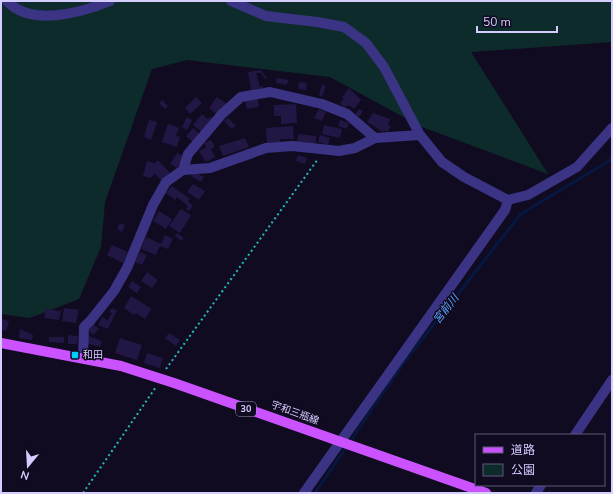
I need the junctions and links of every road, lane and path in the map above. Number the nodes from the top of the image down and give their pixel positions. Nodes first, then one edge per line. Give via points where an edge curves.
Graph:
1 (7, 1) edge
2 (110, 1) edge
3 (231, 1) edge
4 (612, 128) edge
5 (420, 135) junction
6 (375, 138) junction
7 (323, 149) junction
8 (183, 170) junction
9 (508, 200) junction
10 (1, 343) edge
11 (83, 358) junction
12 (159, 378) junction
13 (612, 380) edge
14 (576, 434) edge
15 (339, 442) junction
16 (83, 493) edge
17 (304, 493) edge
18 (486, 493) edge

1 - 2 street via 12,7 29,15 46,15 91,9
3 - 5 street via 266,16 344,27 366,43 384,67
4 - 9 street via 577,167 528,196
5 - 6 street
5 - 9 street via 442,162 464,177
6 - 7 street via 355,148 339,151
6 - 8 street via 347,114 322,104 270,92 242,97 222,114 188,154
7 - 8 street via 292,146 266,148 210,168
7 - 12 path via 318,160
8 - 11 street via 166,182 114,291 84,327
9 - 15 street via 504,210 448,291
10 - 11 main road, 宇和三瓶線 / 30
11 - 12 main road, 宇和三瓶線 / 30
12 - 15 main road, 宇和三瓶線 / 30
12 - 16 path
13 - 14 street
15 - 17 street
15 - 18 main road, 宇和三瓶線 / 30

